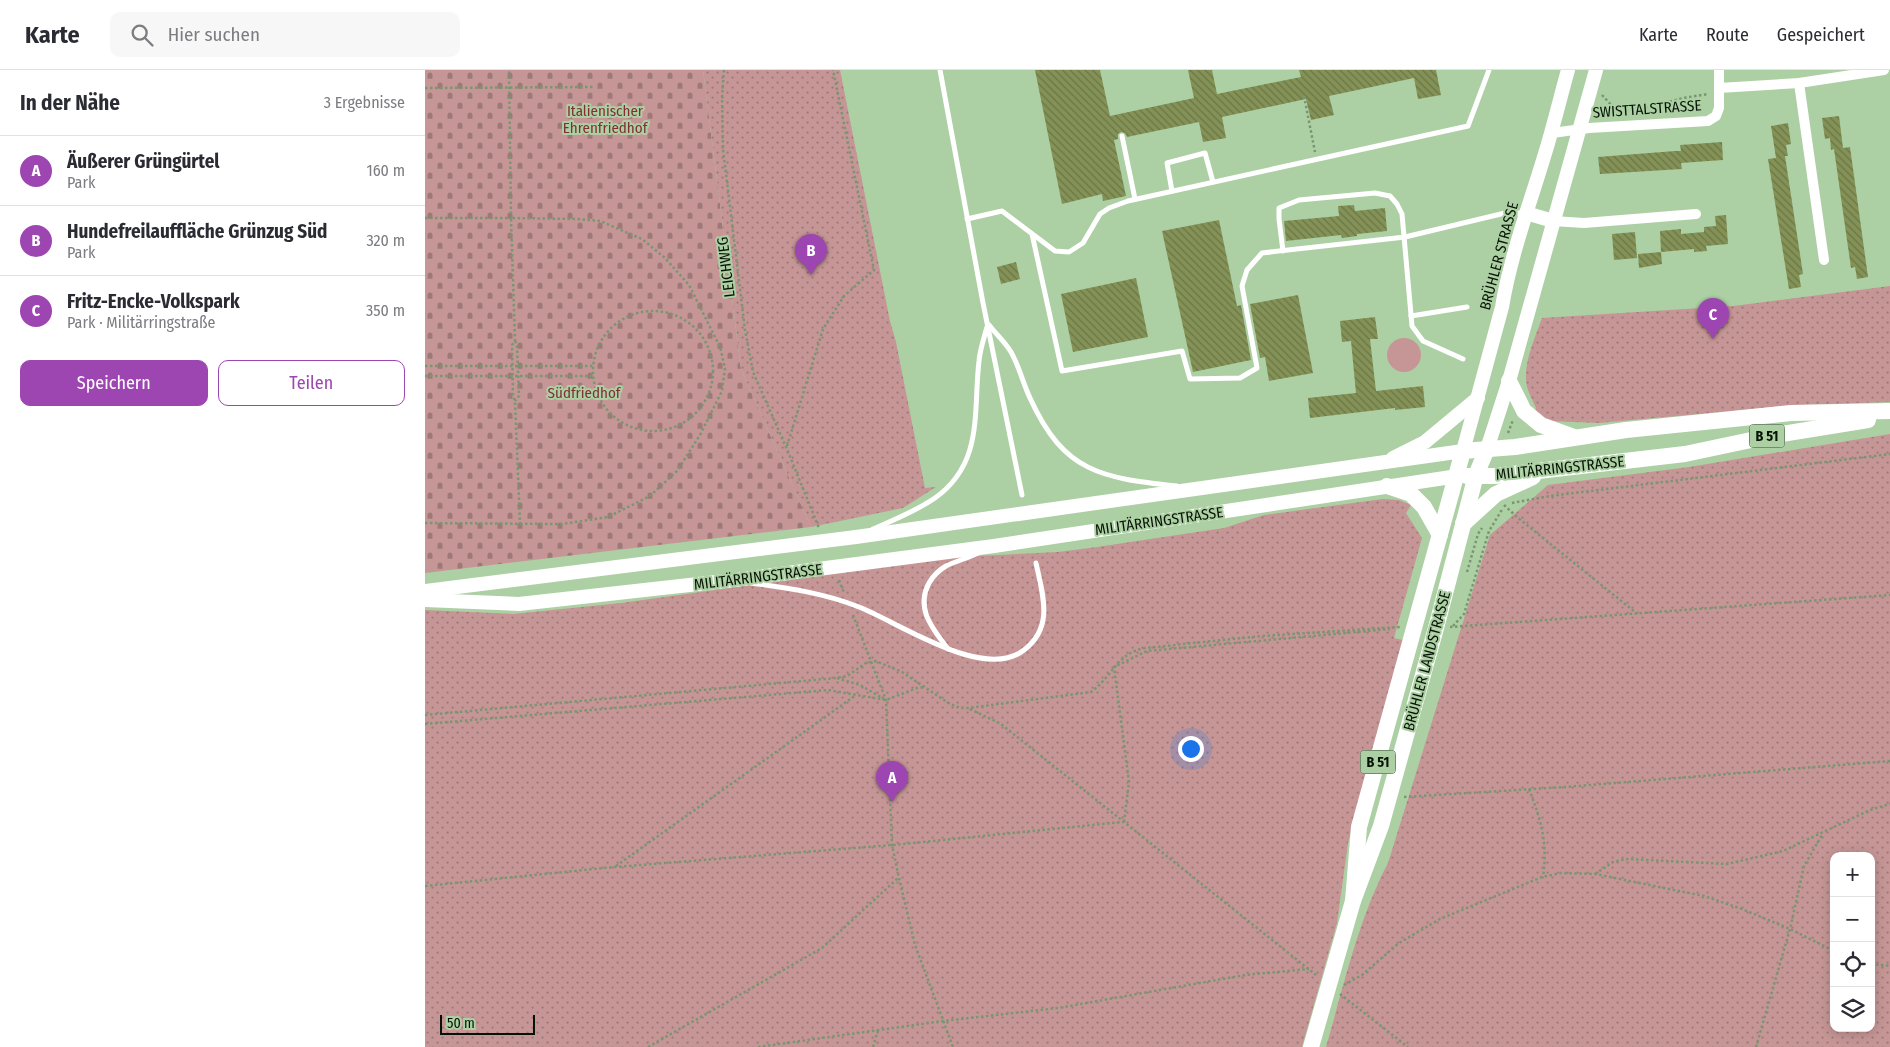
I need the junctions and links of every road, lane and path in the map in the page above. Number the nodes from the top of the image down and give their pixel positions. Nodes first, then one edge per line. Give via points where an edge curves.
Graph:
1 (509, 70) edge
2 (724, 70) edge
3 (833, 70) edge
4 (940, 70) edge
5 (1489, 70) edge
6 (1567, 70) edge
7 (1596, 70) edge
8 (1719, 70) edge
9 (1877, 71) edge
10 (1799, 83) junction
11 (593, 87) dead end
12 (425, 88) edge
13 (510, 88) junction
14 (1719, 90) junction
15 (1598, 95) dead end
16 (1304, 96) dead end
17 (1579, 129) junction
18 (1552, 133) junction
19 (1122, 136) dead end
20 (1317, 159) junction
21 (1213, 182) junction
22 (1172, 191) junction
23 (1135, 199) junction
24 (1526, 214) junction
25 (1696, 214) dead end
26 (425, 218) edge
27 (511, 218) junction
28 (967, 219) junction
29 (1553, 221) junction
30 (1032, 234) junction
31 (1405, 237) junction
32 (1283, 251) junction
33 (1824, 260) dead end
34 (1467, 307) dead end
35 (1411, 316) junction
36 (988, 324) junction
37 (515, 341) junction
38 (1463, 359) dead end
39 (425, 366) edge
40 (513, 366) junction
41 (518, 366) junction
42 (593, 366) junction
43 (425, 376) edge
44 (513, 376) junction
45 (518, 376) junction
46 (593, 376) junction
47 (1509, 381) junction
48 (1478, 398) junction
49 (515, 402) junction
50 (1890, 412) edge
51 (1890, 417) edge
52 (1576, 438) junction
53 (786, 447) junction
54 (1487, 449) junction
55 (1463, 451) junction
56 (789, 454) dead end
57 (1890, 454) edge
58 (1384, 463) junction
59 (1548, 470) junction
60 (1476, 475) junction
61 (1457, 476) junction
62 (1387, 486) junction
63 (1195, 488) junction
64 (1022, 495) dead end
65 (1505, 505) junction
66 (425, 523) edge
67 (520, 524) junction
68 (1463, 524) junction
69 (1440, 535) junction
70 (856, 537) junction
71 (994, 546) junction
72 (1036, 563) dead end
73 (734, 580) junction
74 (425, 592) edge
75 (1890, 595) edge
76 (425, 600) edge
77 (1636, 613) junction
78 (949, 649) junction
79 (1114, 667) junction
80 (836, 678) junction
81 (925, 687) junction
82 (883, 692) dead end
83 (857, 695) junction
84 (885, 700) junction
85 (968, 708) junction
86 (425, 715) edge
87 (425, 724) edge
88 (1890, 761) edge
89 (1529, 789) junction
90 (1404, 797) dead end
91 (1890, 804) edge
92 (1123, 822) junction
93 (1822, 833) junction
94 (892, 845) junction
95 (615, 867) junction
96 (1595, 874) junction
97 (1543, 877) junction
98 (899, 878) junction
99 (425, 886) edge
100 (1353, 901) junction
101 (1790, 929) junction
102 (1830, 949) edge
103 (1875, 964) edge
104 (1890, 966) edge
105 (1309, 969) junction
106 (1335, 986) junction
107 (943, 1021) junction
108 (878, 1030) junction
109 (648, 1047) edge
110 (758, 1047) edge
111 (873, 1047) edge
112 (953, 1047) edge
113 (1311, 1047) edge
114 (1408, 1047) edge
115 (1756, 1047) edge

1 - 13 path
2 - 53 path, LEICHWEG via 723,149 745,330 753,372
3 - 53 path via 873,270 844,296 823,329
4 - 28 lane
5 - 20 lane via 1468,126
6 - 18 main road, BRÜHLER STRASSE
7 - 17 main road
8 - 14 street, SWISTTALSTRASSE
9 - 10 street, SWISTTALSTRASSE
10 - 14 street, SWISTTALSTRASSE
10 - 33 street
11 - 13 path
12 - 13 path
13 - 27 path
14 - 15 path via 1621,111 1603,95
14 - 17 street, SWISTTALSTRASSE via 1719,108 1716,116 1708,121
16 - 20 path
17 - 18 street, SWISTTALSTRASSE
17 - 29 main road
18 - 24 main road, BRÜHLER STRASSE
19 - 23 lane
20 - 21 lane
21 - 22 lane
21 - 22 lane via 1205,153 1167,163
22 - 23 lane
23 - 30 lane via 1100,214 1083,243 1069,252 1055,251
24 - 29 main road
24 - 31 lane via 1505,213
24 - 48 main road, BRÜHLER STRASSE
25 - 29 street via 1584,223
26 - 27 path
27 - 37 path
27 - 67 path via 600,221 642,239 689,284 720,347 725,368 722,391 700,435 677,471 650,496 608,517 562,524
28 - 30 lane via 1002,211
28 - 36 lane
29 - 47 main road
30 - 32 lane via 1062,371 1182,351 1190,379 1240,378 1257,368 1241,286 1247,270 1263,253
31 - 32 lane
31 - 32 lane via 1402,214 1390,196 1375,193 1299,200 1279,208
31 - 35 lane
34 - 35 lane
35 - 38 lane via 1412,326 1423,341
36 - 63 lane via 1010,351 1030,399 1061,449 1083,466 1126,480
36 - 64 lane
36 - 70 lane via 979,359 972,446 960,469 937,497
37 - 40 path via 512,345
37 - 41 path
39 - 40 path
40 - 41 path
40 - 44 path
41 - 42 path
41 - 45 path
42 - 46 path
42 - 46 path via 600,342 607,333 632,314 651,311 667,312 691,324 708,347 713,373 699,411 667,430 651,432 613,419 597,394
43 - 44 path
44 - 45 path
44 - 49 path
45 - 46 path
45 - 49 path via 519,396
47 - 52 main road, B 51 via 1525,411 1541,425
47 - 54 main road
48 - 55 main road, BRÜHLER STRASSE
48 - 58 main road via 1425,442
49 - 67 path
50 - 52 main road, MILITÄRRINGSTRASSE / B 51 via 1791,413
51 - 59 main road, MILITÄRRINGSTRASSE / B 51 via 1770,436 1685,454
52 - 54 main road, MILITÄRRINGSTRASSE / B 51
53 - 56 path, LEICHWEG
54 - 55 main road, MILITÄRRINGSTRASSE / B 51
54 - 60 main road, BRÜHLER LANDSTRASSE / B 51
55 - 58 main road, MILITÄRRINGSTRASSE
55 - 61 main road, BRÜHLER LANDSTRASSE / B 51
57 - 65 path via 1550,496
58 - 63 main road, MILITÄRRINGSTRASSE
59 - 60 main road, MILITÄRRINGSTRASSE / B 51
59 - 68 main road, B 51 via 1496,494
60 - 61 main road, MILITÄRRINGSTRASSE / B 51
60 - 68 main road, BRÜHLER LANDSTRASSE / B 51
61 - 62 main road, MILITÄRRINGSTRASSE
61 - 69 main road, BRÜHLER LANDSTRASSE / B 51
62 - 69 main road via 1411,494
62 - 71 main road, MILITÄRRINGSTRASSE
63 - 70 main road, MILITÄRRINGSTRASSE
65 - 77 path
65 - 77 path via 1489,532 1464,614 1451,627
66 - 67 path
68 - 100 main road, BRÜHLER LANDSTRASSE / B 51 via 1381,826
69 - 100 main road, BRÜHLER LANDSTRASSE / B 51 via 1359,827
70 - 74 main road, MILITÄRRINGSTRASSE
71 - 73 main road, MILITÄRRINGSTRASSE
71 - 78 lane via 945,567 932,578 924,592 928,621
72 - 78 lane via 1044,612 1042,628 1033,643 1020,654 1001,659 982,659
73 - 76 main road, MILITÄRRINGSTRASSE via 519,604
73 - 78 lane via 814,592 859,607
75 - 77 path
79 - 79 path via 1147,652 1402,627 1145,648 1134,650
79 - 85 path via 1091,692
79 - 92 path via 1129,782
80 - 81 path via 876,661
80 - 84 path via 861,685
80 - 86 path
81 - 84 path
81 - 85 path via 950,704
82 - 84 path
83 - 84 path
83 - 87 path via 827,690
83 - 95 path
84 - 94 path
85 - 92 path via 1001,724
88 - 89 path
89 - 90 path
89 - 97 path via 1545,838
91 - 93 path
92 - 94 path
92 - 105 path
93 - 96 path via 1783,851 1727,864 1626,859 1613,862
93 - 101 path via 1804,866
94 - 95 path
94 - 98 path
95 - 99 path
96 - 97 path via 1561,873
96 - 101 path via 1704,896
97 - 106 path via 1440,919 1399,943 1362,975
98 - 107 path via 915,945
98 - 109 path via 822,948
100 - 106 main road, BRÜHLER LANDSTRASSE / B 51
101 - 102 path
101 - 115 path
103 - 104 path
105 - 106 path
105 - 107 path via 1245,975 1058,1008
106 - 113 main road, BRÜHLER LANDSTRASSE / B 51
106 - 114 path
107 - 108 path
107 - 112 path
108 - 110 path
108 - 111 path

